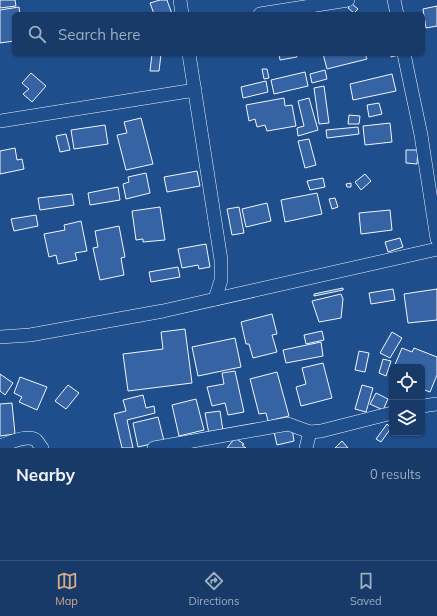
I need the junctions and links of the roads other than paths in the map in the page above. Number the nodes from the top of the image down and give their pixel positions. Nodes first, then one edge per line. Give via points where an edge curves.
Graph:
1 (180, 0) edge
2 (348, 0) edge
3 (394, 0) edge
4 (182, 12) edge
5 (273, 12) edge
6 (397, 12) edge
7 (189, 56) edge
8 (404, 56) edge
9 (194, 90) junction
10 (0, 120) edge
11 (437, 239) edge
12 (437, 249) edge
13 (215, 299) junction
14 (0, 337) edge
15 (437, 404) edge
16 (425, 406) edge
17 (389, 414) edge
18 (310, 432) junction
19 (0, 446) edge
20 (42, 448) edge
21 (154, 448) edge
22 (306, 448) edge

1 - 4 street
2 - 5 street
3 - 6 street
7 - 9 street
8 - 11 street
9 - 10 street
9 - 13 street via 220,260 221,280
12 - 13 street
13 - 14 street via 30,335
15 - 16 street
17 - 18 street
18 - 21 street via 288,424
18 - 22 street
19 - 20 street via 30,438 36,440

